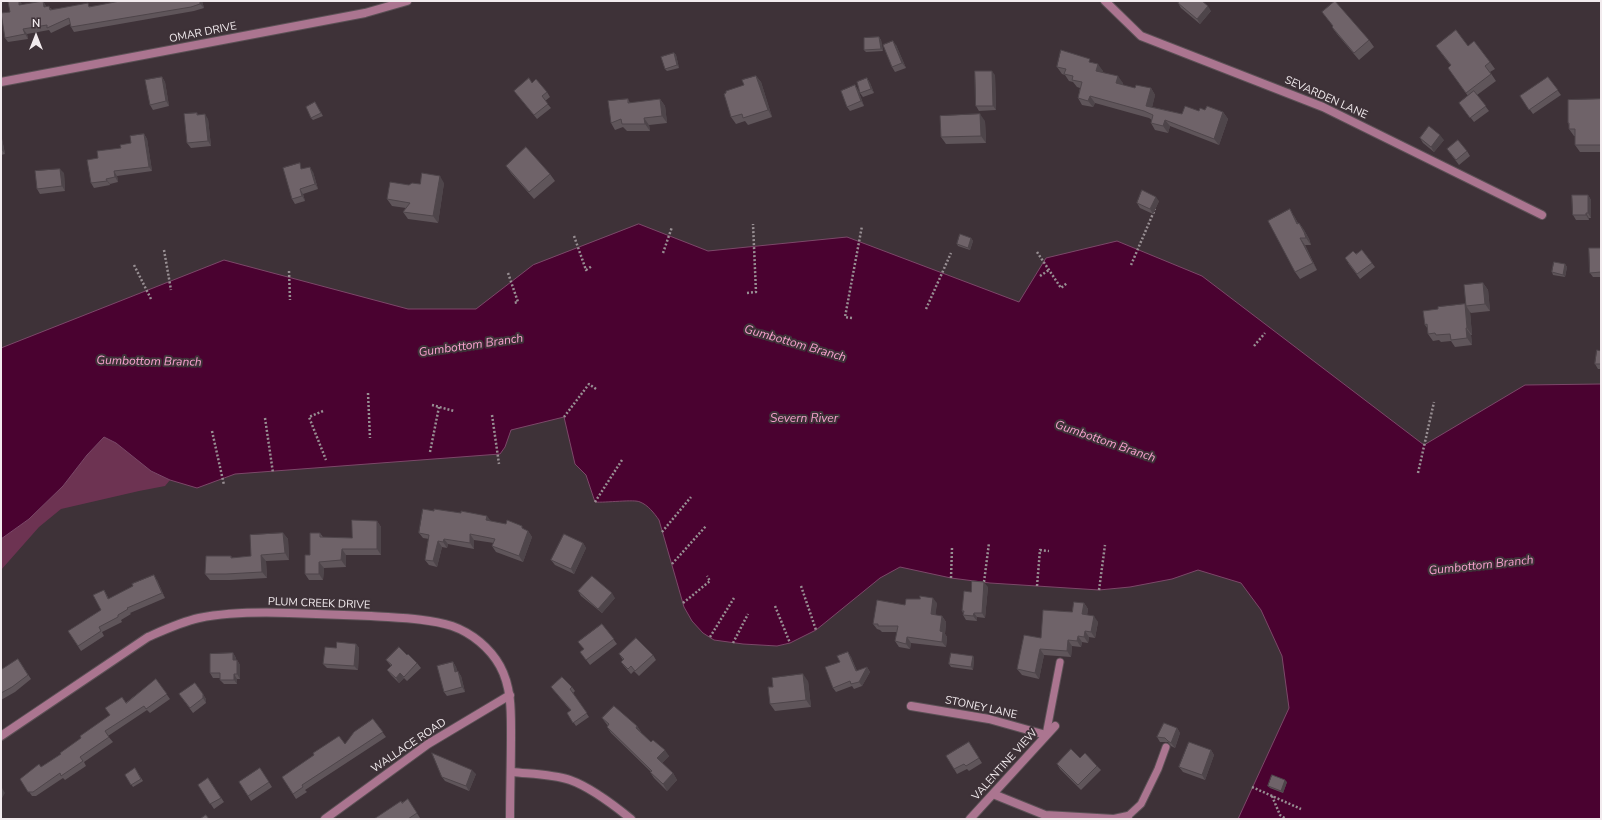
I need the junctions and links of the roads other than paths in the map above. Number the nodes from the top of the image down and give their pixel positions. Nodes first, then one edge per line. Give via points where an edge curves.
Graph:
1 (407, 1) edge
2 (1105, 1) edge
3 (1, 82) edge
4 (1542, 215) dead end
5 (1060, 662) dead end
6 (510, 695) junction
7 (911, 706) dead end
8 (1055, 726) dead end
9 (1046, 735) junction
10 (1, 736) edge
11 (1166, 747) edge
12 (512, 772) junction
13 (993, 794) junction
14 (1128, 816) joint
15 (325, 819) edge
16 (510, 819) edge
17 (631, 819) edge
18 (970, 819) edge

1 - 3 street, OMAR DRIVE via 365,13
2 - 4 street, SEVARDEN LANE via 1141,36 1323,107
5 - 9 lane
6 - 10 street, PLUM CREEK DRIVE via 500,666 487,648 452,626 427,621 359,616 234,613 198,618 148,637
6 - 12 street, PLUM CREEK DRIVE
6 - 15 street, WALLACE ROAD via 428,744
7 - 9 street, STONEY LANE via 989,719
8 - 9 street, VALENTINE VIEW
9 - 13 street, VALENTINE VIEW
11 - 14 lane via 1141,804
12 - 16 street, PLUM CREEK DRIVE
12 - 17 street via 571,780 602,797
13 - 14 street via 1045,815 1114,819
13 - 18 street, VALENTINE VIEW

